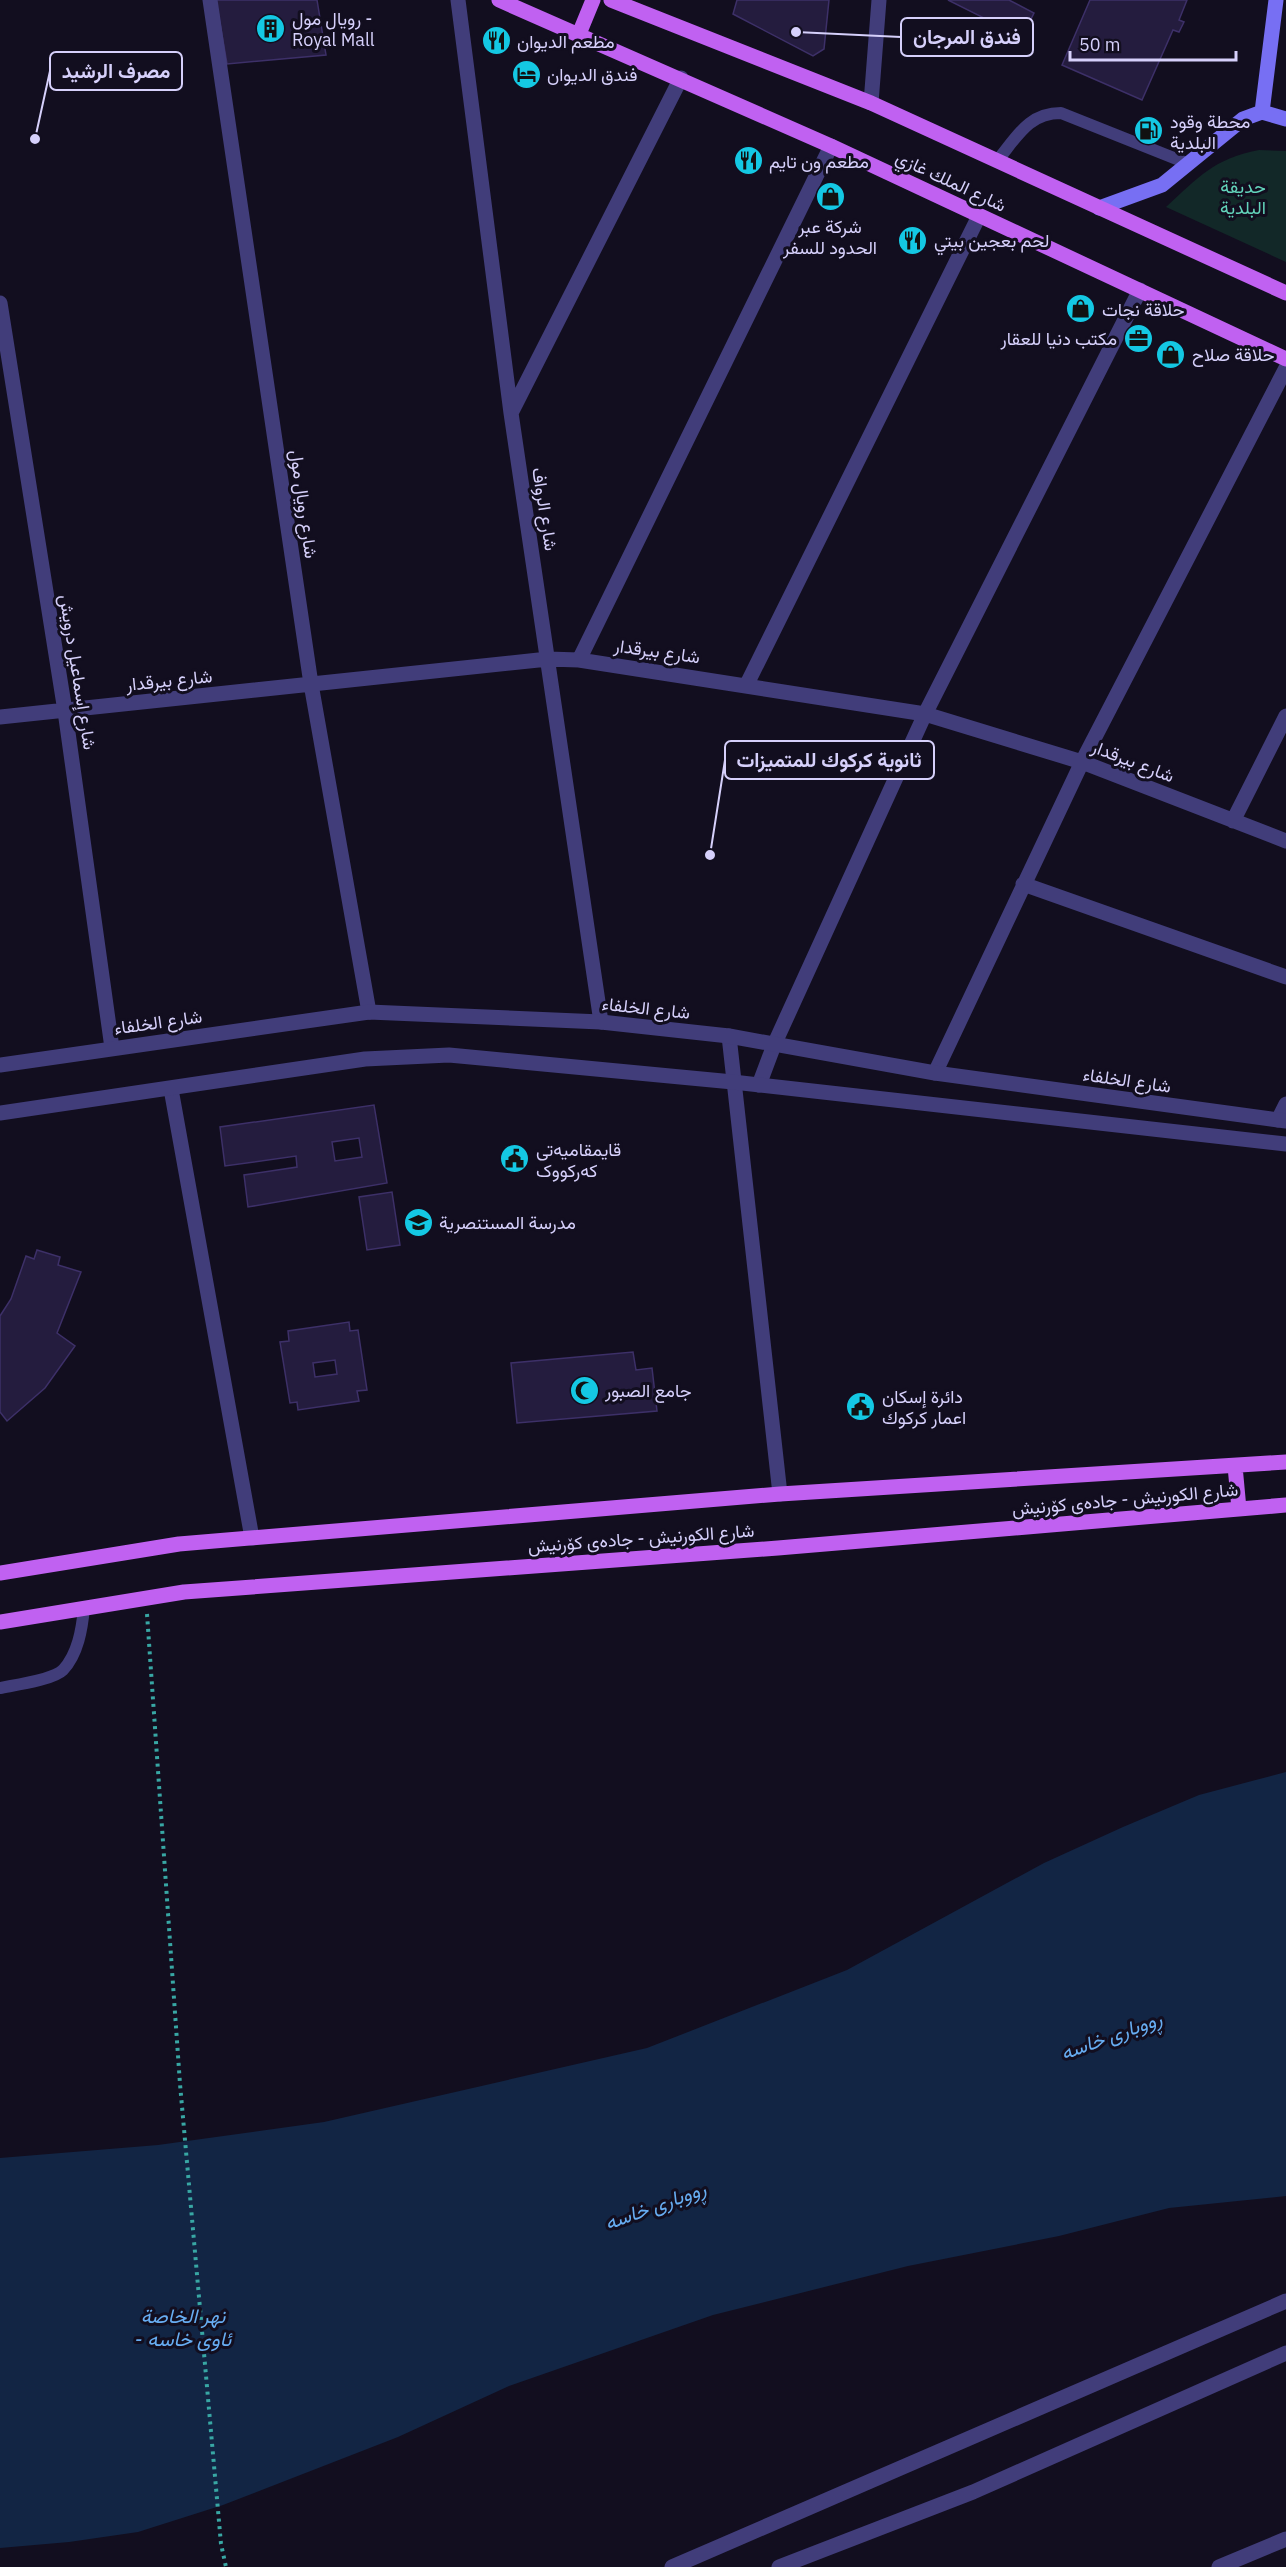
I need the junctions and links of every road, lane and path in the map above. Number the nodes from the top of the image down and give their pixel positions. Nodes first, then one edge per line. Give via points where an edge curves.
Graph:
1 (210, 0) edge
2 (458, 0) edge
3 (499, 0) edge
4 (593, 0) edge
5 (611, 0) edge
6 (879, 0) edge
7 (1276, 0) edge
8 (579, 34) junction
9 (681, 78) junction
10 (871, 103) junction
11 (1262, 112) junction
12 (1286, 118) edge
13 (831, 146) junction
14 (997, 161) junction
15 (1189, 164) junction
16 (1099, 208) junction
17 (979, 216) junction
18 (1140, 290) junction
19 (1286, 293) edge
20 (0, 303) edge
21 (1286, 359) edge
22 (1286, 368) edge
23 (511, 414) junction
24 (548, 659) junction
25 (579, 660) junction
26 (310, 684) junction
27 (747, 684) junction
28 (66, 711) junction
29 (925, 714) junction
30 (1286, 716) edge
31 (0, 717) edge
32 (1082, 762) junction
33 (1233, 821) junction
34 (1286, 841) edge
35 (1023, 884) junction
36 (1286, 977) edge
37 (369, 1012) junction
38 (601, 1022) junction
39 (729, 1036) junction
40 (774, 1045) junction
41 (112, 1048) junction
42 (0, 1065) edge
43 (935, 1073) junction
44 (734, 1082) junction
45 (759, 1085) junction
46 (171, 1089) junction
47 (1286, 1104) edge
48 (0, 1113) edge
49 (1282, 1120) edge
50 (1286, 1144) edge
51 (1286, 1462) edge
52 (1235, 1466) junction
53 (780, 1494) junction
54 (1286, 1504) edge
55 (1239, 1509) junction
56 (252, 1538) junction
57 (0, 1573) edge
58 (146, 1598) junction
59 (84, 1608) junction
60 (0, 1622) edge
61 (0, 1688) edge
62 (1286, 2301) edge
63 (1286, 2353) edge
64 (1286, 2539) edge
65 (226, 2567) edge
66 (672, 2567) edge
67 (779, 2567) edge
68 (1220, 2567) edge

1 - 26 street, شارع رويال مول
2 - 23 street, شارع الرواف
3 - 8 main road, شارع الملك غازي
4 - 8 main road
5 - 10 main road, شارع الملك غازي
6 - 10 street
7 - 11 main road
8 - 9 main road, شارع الملك غازي
9 - 13 main road, شارع الملك غازي
9 - 23 street
10 - 14 main road, شارع الملك غازي
11 - 12 main road
11 - 15 main road via 1243,119
13 - 17 main road, شارع الملك غازي
13 - 25 street
14 - 15 lane via 1033,118 1061,113
14 - 16 main road, شارع الملك غازي
15 - 16 main road via 1162,185
16 - 19 main road, شارع الملك غازي
17 - 18 main road, شارع الملك غازي
17 - 27 street
18 - 21 main road, شارع الملك غازي
18 - 29 street
20 - 28 street, شارع إسماعيل درويش
22 - 32 street
23 - 24 street, شارع الرواف
24 - 25 street, شارع بيرقدار
24 - 26 street, شارع بيرقدار
24 - 38 street, شارع الرواف
25 - 27 street, شارع بيرقدار
26 - 28 street, شارع بيرقدار
26 - 37 street, شارع رويال مول
27 - 29 street, شارع بيرقدار
28 - 31 street, شارع بيرقدار
28 - 41 street, شارع إسماعيل درويش
29 - 32 street, شارع بيرقدار
29 - 40 street
30 - 33 street
32 - 33 street, شارع بيرقدار
32 - 35 street
33 - 34 street, شارع بيرقدار
35 - 36 street
35 - 43 street
37 - 38 street, شارع الخلفاء
37 - 41 street, شارع الخلفاء
38 - 39 street, شارع الخلفاء
39 - 40 street, شارع الخلفاء
39 - 44 street
40 - 43 street, شارع الخلفاء
40 - 45 street
41 - 42 street, شارع الخلفاء
43 - 49 street, شارع الخلفاء
44 - 45 street
44 - 46 street via 449,1055 365,1059
44 - 53 street
45 - 50 street
46 - 48 street
46 - 56 street
47 - 49 street
51 - 52 main road, شارع الكورنيش - جادەی کۆرنیش
52 - 53 main road, شارع الكورنيش - جادەی کۆرنیش
52 - 55 main road
53 - 56 main road, شارع الكورنيش - جادەی کۆرنیش
54 - 55 main road, شارع الكورنيش - جادەی کۆرنیش
55 - 58 main road, شارع الكورنيش - جادەی کۆرنیش
56 - 57 main road, شارع الكورنيش - جادەی کۆرنیش via 179,1544
58 - 59 main road, شارع الكورنيش - جادەی کۆرنیش
58 - 65 path via 180,2084
59 - 60 main road, شارع الكورنيش - جادەی کۆرنیش
59 - 61 lane via 81,1637 63,1670
62 - 66 street
63 - 67 street via 973,2492
64 - 68 street

